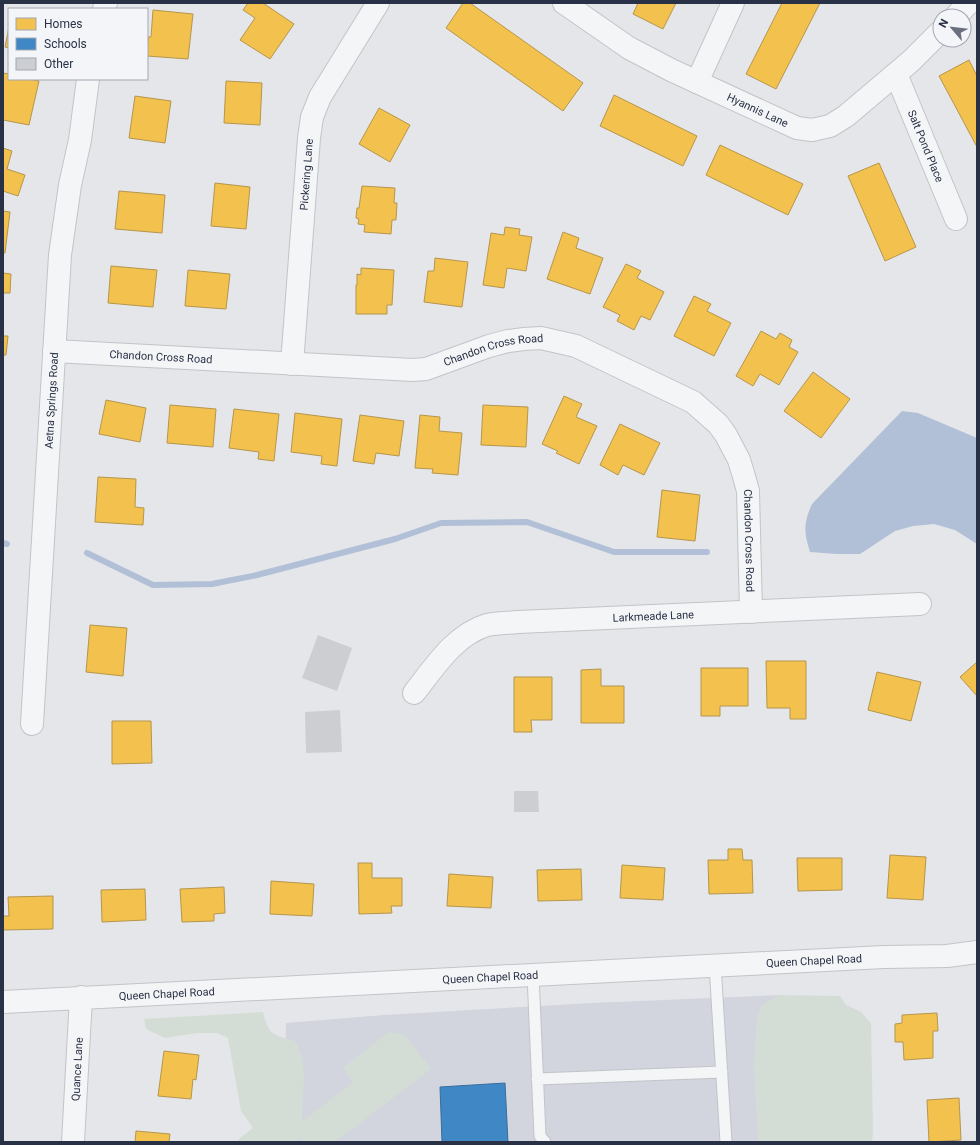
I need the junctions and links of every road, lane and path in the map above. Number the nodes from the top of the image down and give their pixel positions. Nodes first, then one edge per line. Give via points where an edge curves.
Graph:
1 (378, 3) edge
2 (564, 3) edge
3 (733, 3) edge
4 (932, 40) edge
5 (896, 74) junction
6 (88, 80) edge
7 (697, 82) junction
8 (956, 219) dead end
9 (54, 351) junction
10 (292, 364) junction
11 (920, 604) dead end
12 (751, 612) junction
13 (414, 693) dead end
14 (32, 724) dead end
15 (977, 952) edge
16 (715, 965) junction
17 (533, 975) junction
18 (81, 997) junction
19 (3, 1002) edge
20 (722, 1072) junction
21 (537, 1079) junction
22 (73, 1142) edge
23 (545, 1142) edge
24 (726, 1142) edge

1 - 10 street, Pickering Lane via 320,97 312,117
2 - 7 street, Hyannis Lane via 629,48
3 - 7 street
4 - 5 street, Hyannis Lane
5 - 7 street, Hyannis Lane via 846,116 830,126 812,130 797,128
5 - 8 street, Salt Pond Place
6 - 9 street, Aetna Springs Road via 60,255
9 - 10 street, Chandon Cross Road
9 - 14 street, Aetna Springs Road
10 - 12 street, Chandon Cross Road via 426,369 495,344 542,338 576,346 693,402 718,424 740,460 748,491
11 - 12 street, Larkmeade Lane
12 - 13 street, Larkmeade Lane via 502,623 487,626 454,644
15 - 16 street, Queen Chapel Road via 947,956
16 - 17 street, Queen Chapel Road
16 - 20 lane
17 - 18 street, Queen Chapel Road
17 - 21 lane
18 - 19 street, Queen Chapel Road
18 - 22 street, Quance Lane
20 - 21 lane
20 - 24 lane
21 - 23 lane via 540,1136

